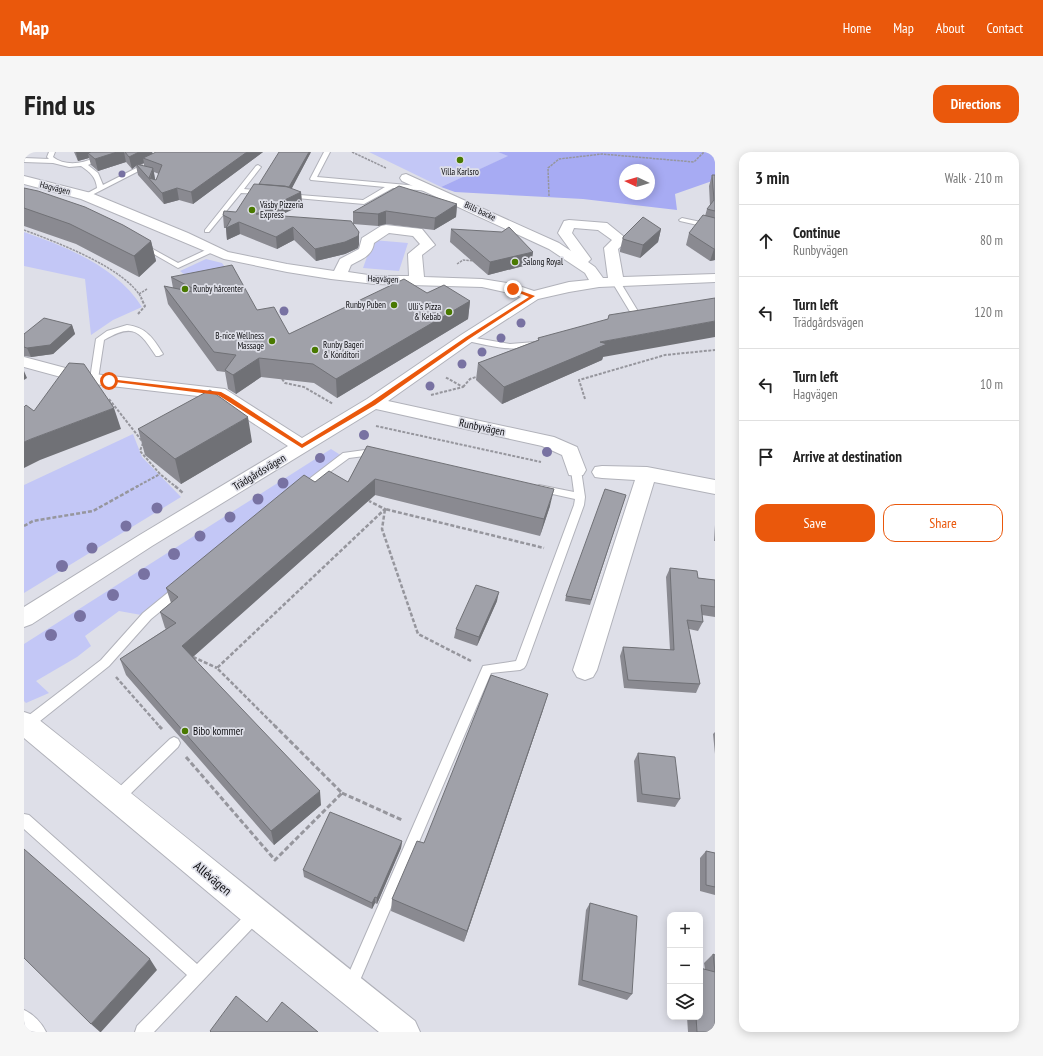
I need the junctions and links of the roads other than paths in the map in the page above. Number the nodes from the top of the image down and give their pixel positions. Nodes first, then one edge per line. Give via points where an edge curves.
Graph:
1 (52, 152) edge
2 (105, 152) edge
3 (156, 152) edge
4 (327, 152) edge
5 (164, 158) edge
6 (24, 160) edge
7 (156, 160) junction
8 (52, 161) junction
9 (82, 164) junction
10 (258, 167) dead end
11 (136, 171) junction
12 (148, 174) edge
13 (406, 178) road end
14 (24, 180) edge
15 (392, 186) junction
16 (100, 189) junction
17 (430, 189) junction
18 (240, 191) junction
19 (271, 194) edge
20 (278, 195) edge
21 (86, 196) junction
22 (682, 220) dead end
23 (715, 227) edge
24 (207, 231) dead end
25 (136, 242) edge
26 (213, 250) junction
27 (339, 276) junction
28 (715, 278) edge
29 (417, 281) junction
30 (606, 282) junction
31 (533, 296) junction
32 (635, 313) edge
33 (467, 338) junction
34 (541, 342) edge
35 (159, 354) dead end
36 (24, 362) edge
37 (102, 380) junction
38 (381, 405) junction
39 (302, 446) junction
40 (387, 455) edge
41 (576, 470) joint
42 (602, 472) dead end
43 (647, 474) junction
44 (526, 485) edge
45 (715, 487) edge
46 (295, 495) edge
47 (580, 497) junction
48 (189, 582) edge
49 (24, 618) edge
50 (585, 670) dead end
51 (25, 724) edge
52 (174, 743) edge
53 (117, 798) junction
54 (24, 820) edge
55 (256, 914) junction
56 (198, 975) junction
57 (350, 988) junction
58 (24, 1018) edge
59 (38, 1032) edge
60 (143, 1032) edge
61 (404, 1032) edge

1 - 8 lane
2 - 9 lane via 98,159
3 - 7 lane
4 - 15 lane via 313,179
5 - 7 lane, Hagvägen
6 - 8 lane
7 - 11 lane, Hagvägen
8 - 9 lane via 65,165
9 - 16 lane via 95,171 100,180
10 - 18 lane
11 - 12 lane
11 - 16 lane, Hagvägen
13 - 17 street, Bills backe
14 - 21 street, Hagvägen
15 - 17 lane
15 - 20 lane via 364,202
16 - 21 lane, Hagvägen
17 - 30 street, Bills backe via 554,246
18 - 19 lane
18 - 24 lane
21 - 26 street, Hagvägen
22 - 23 lane
25 - 26 lane via 178,266
26 - 27 street, Hagvägen via 224,255 287,268
27 - 29 street, Hagvägen
27 - 29 street via 345,262 362,254 366,250 367,241 386,230 417,232 428,245 415,254
28 - 30 street
29 - 31 street, Hagvägen via 482,283
30 - 31 street via 569,287
30 - 32 lane
31 - 33 street, Trädgårdsvägen
33 - 34 lane via 503,346 528,346
33 - 38 street, Trädgårdsvägen
35 - 37 lane via 151,339 139,329 128,327 114,330 100,340
36 - 37 street via 70,378
37 - 39 street via 219,393
38 - 39 street, Trädgårdsvägen
38 - 41 street, Runbyvägen via 547,441 570,450
39 - 49 street, Trädgårdsvägen
40 - 46 lane via 372,452 346,455
41 - 47 lane
42 - 43 street
43 - 45 street
43 - 50 street
44 - 47 lane
47 - 57 lane via 580,505 520,664 487,670
48 - 51 lane via 147,616 105,663
51 - 53 street, Allévägen
52 - 53 lane
53 - 55 street, Allévägen
54 - 56 lane
55 - 56 lane
55 - 57 street, Allévägen
56 - 60 lane
57 - 61 street, Allévägen
58 - 59 lane

